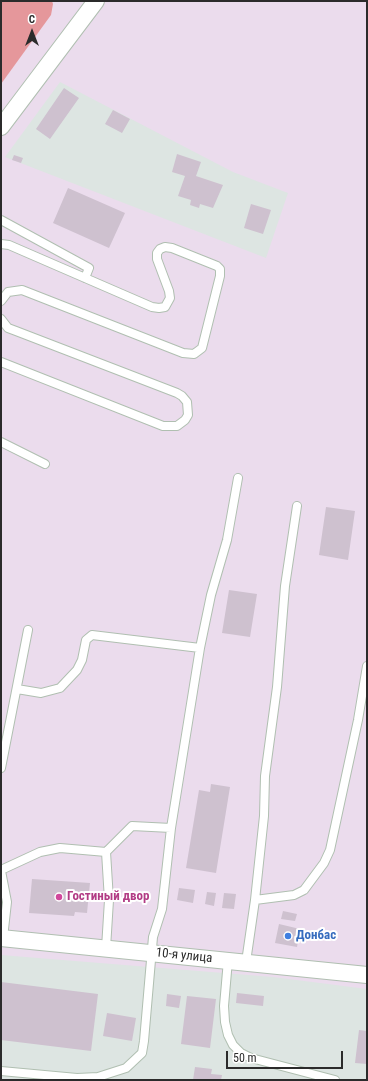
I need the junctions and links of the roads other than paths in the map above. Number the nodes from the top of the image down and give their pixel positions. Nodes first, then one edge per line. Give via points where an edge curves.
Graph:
1 (96, 1) edge
2 (1, 127) edge
3 (1, 220) edge
4 (1, 244) edge
5 (85, 278) junction
6 (1, 302) edge
7 (1, 319) edge
8 (1, 362) edge
9 (1, 442) edge
10 (45, 464) dead end
11 (238, 478) dead end
12 (297, 506) dead end
13 (28, 630) dead end
14 (200, 648) junction
15 (367, 666) edge
16 (17, 689) junction
17 (1, 768) edge
18 (171, 828) junction
19 (106, 852) junction
20 (1, 871) edge
21 (255, 900) junction
22 (2, 938) edge
23 (106, 948) junction
24 (152, 952) junction
25 (228, 960) junction
26 (246, 962) junction
27 (367, 975) edge
28 (1, 1071) edge
29 (335, 1080) edge

1 - 2 street
3 - 5 lane via 89,268
4 - 5 lane via 9,245
5 - 6 lane via 159,308 165,307 170,298 157,259 160,249 172,248 217,266 220,269 220,276 202,348 194,354 183,353 22,290 8,292
7 - 8 lane via 16,331 177,393 187,402 188,415 177,426 164,426
9 - 10 lane
11 - 14 lane via 227,540 211,595
12 - 21 lane via 283,605
13 - 16 lane
14 - 16 lane via 92,636 86,640 77,670 60,688 41,693
14 - 18 lane
15 - 21 lane via 334,835 324,864 304,890 294,895
16 - 17 lane
18 - 19 lane via 132,826
18 - 24 lane via 162,909 153,937
19 - 20 lane via 60,848 40,852
19 - 23 lane via 109,900
20 - 22 lane via 7,902
21 - 26 lane
22 - 23 street, 10-я улица
23 - 24 street, 10-я улица
24 - 25 street, 10-я улица
24 - 28 lane via 142,1052 126,1068 98,1077 77,1078
25 - 26 street, 10-я улица
25 - 29 lane via 225,1022 233,1045 251,1058
26 - 27 street, 10-я улица

